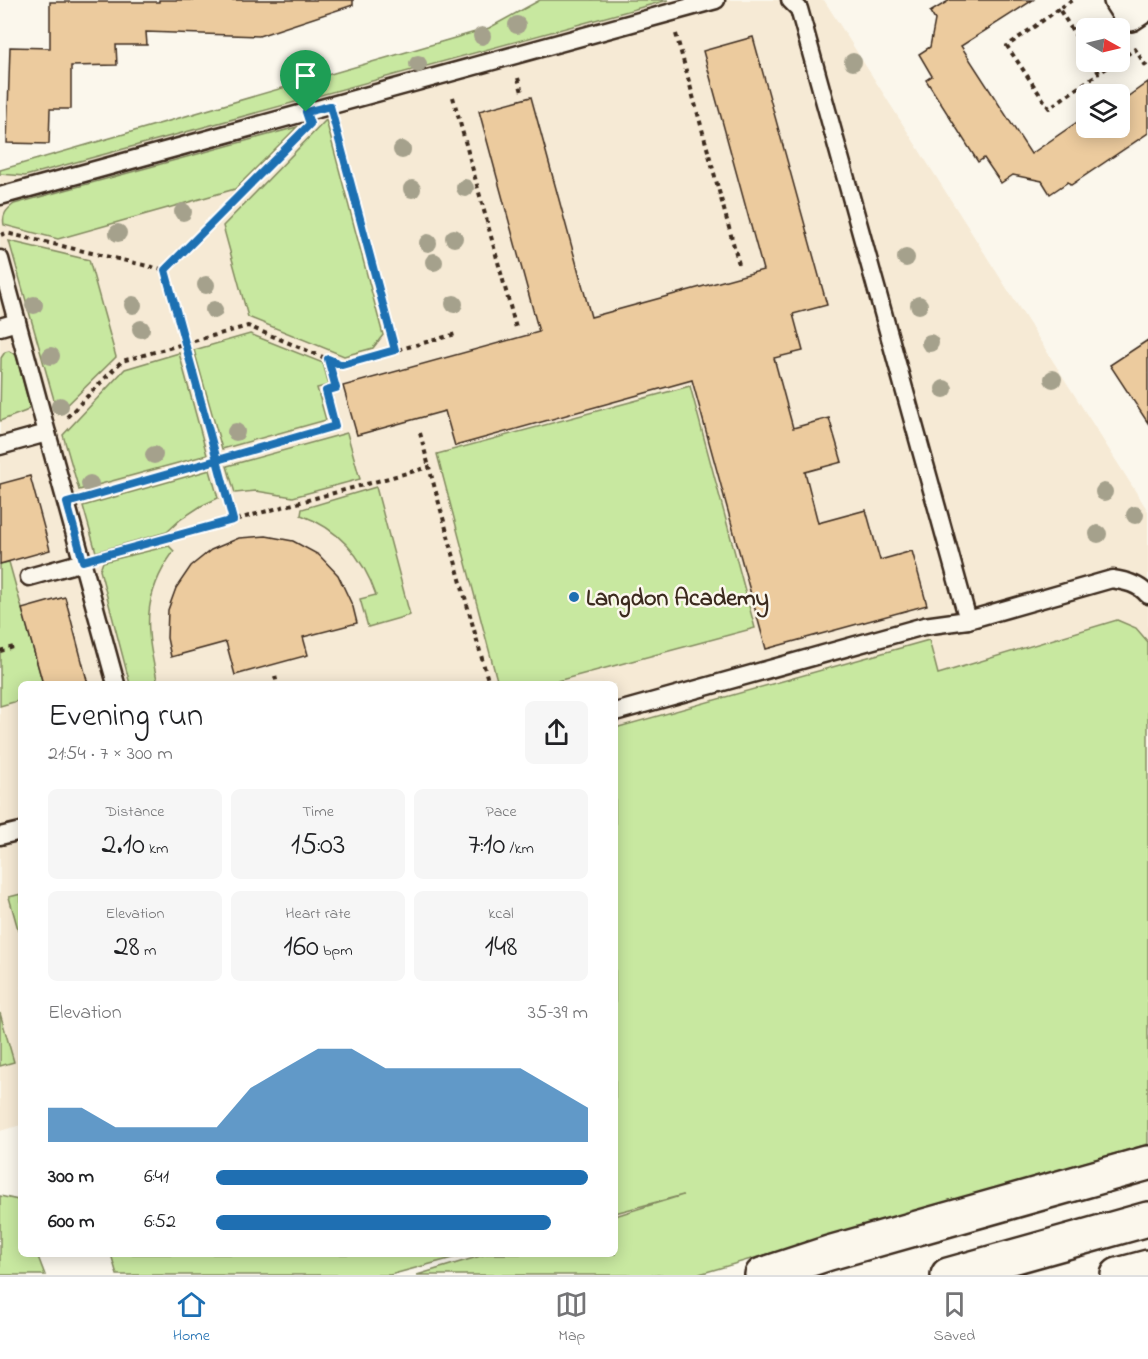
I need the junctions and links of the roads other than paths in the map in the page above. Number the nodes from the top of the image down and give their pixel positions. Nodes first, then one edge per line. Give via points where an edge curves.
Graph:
1 (716, 0) edge
2 (790, 0) edge
3 (1121, 0) edge
4 (1148, 2) edge
5 (0, 196) edge
6 (0, 259) edge
7 (17, 322) junction
8 (0, 327) edge
9 (47, 431) junction
10 (0, 446) edge
11 (83, 561) junction
12 (28, 577) dead end
13 (1148, 595) edge
14 (968, 620) junction
15 (115, 681) edge
16 (618, 711) edge
17 (18, 832) edge
18 (0, 837) edge
19 (1148, 1163) edge
20 (1148, 1219) edge
21 (1148, 1267) edge
22 (762, 1275) edge
23 (948, 1275) edge
24 (1118, 1275) edge

1 - 5 lane
2 - 14 lane via 799,9
3 - 4 main road via 1130,14
6 - 7 lane
7 - 8 lane
7 - 9 lane
9 - 10 lane
9 - 11 lane
11 - 12 lane
11 - 15 lane
13 - 14 lane via 1128,582 1112,579
14 - 16 lane via 924,626
17 - 18 lane
19 - 22 main road
20 - 23 main road
21 - 24 main road

